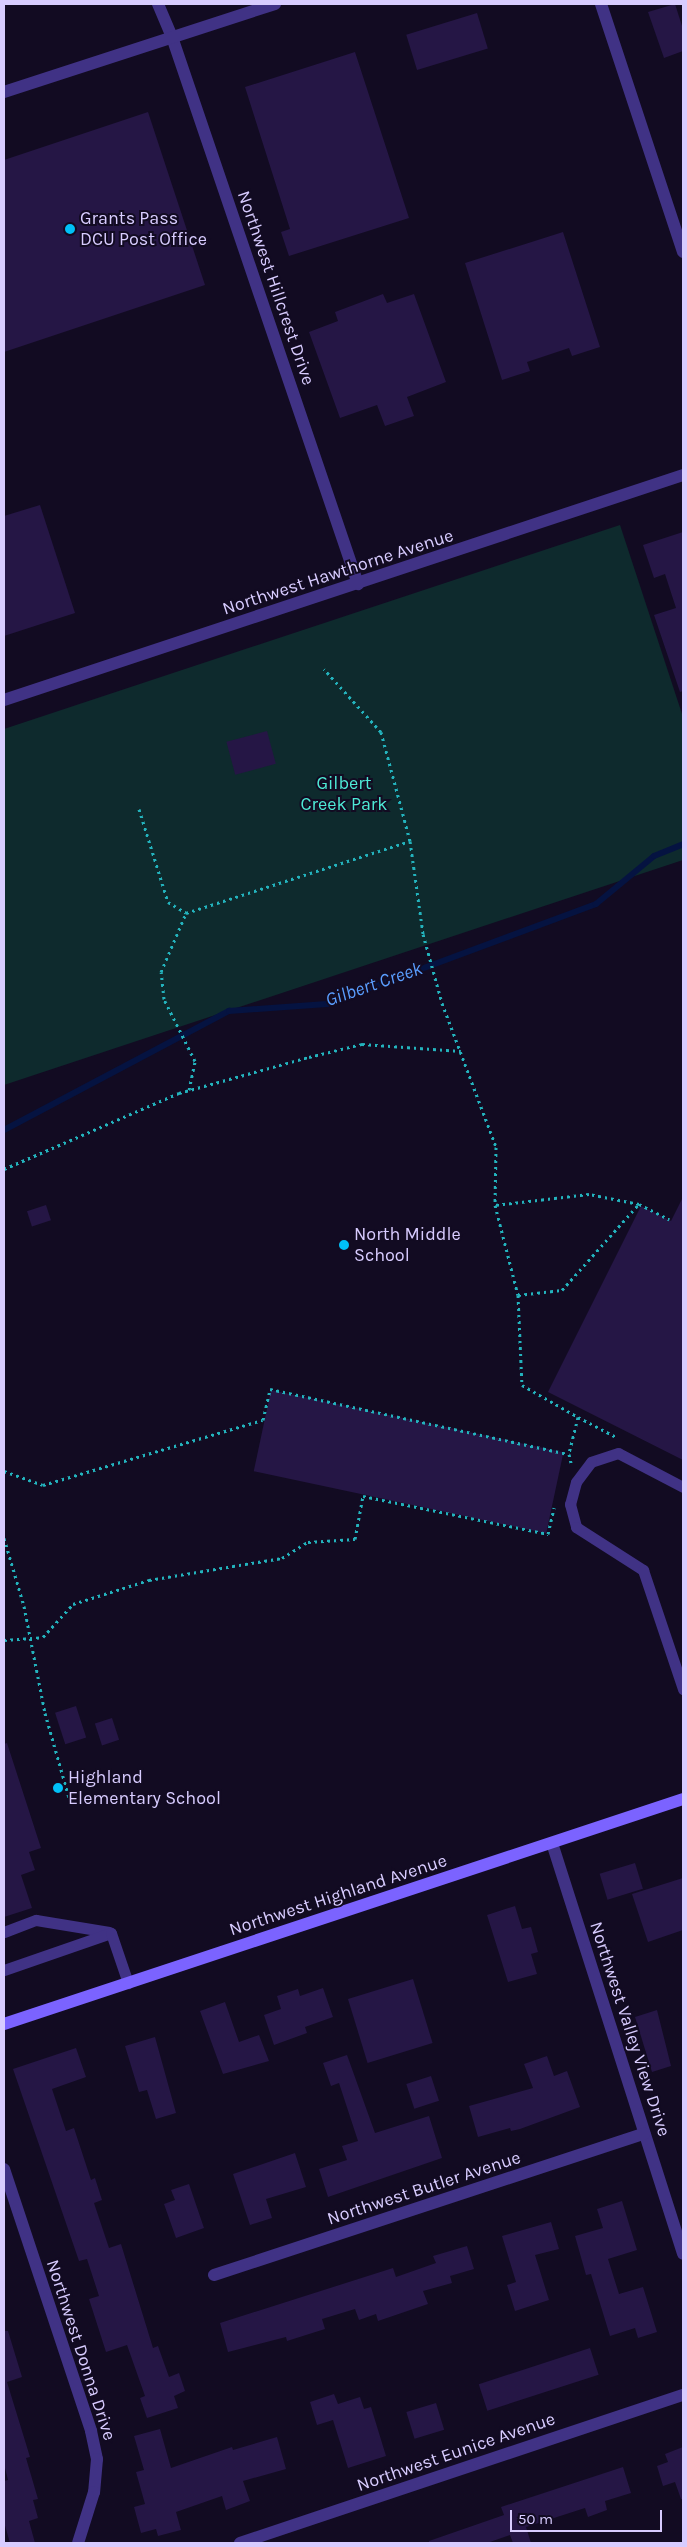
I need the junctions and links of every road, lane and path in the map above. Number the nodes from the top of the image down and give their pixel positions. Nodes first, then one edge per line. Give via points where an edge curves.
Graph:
1 (158, 4) edge
2 (275, 4) edge
3 (601, 4) edge
4 (172, 37) junction
5 (4, 92) edge
6 (680, 232) edge
7 (683, 252) edge
8 (683, 474) edge
9 (358, 584) junction
10 (324, 669) dead end
11 (4, 700) edge
12 (139, 809) dead end
13 (410, 841) junction
14 (186, 913) junction
15 (461, 1051) junction
16 (189, 1090) junction
17 (4, 1169) edge
18 (639, 1204) junction
19 (495, 1206) junction
20 (669, 1219) dead end
21 (518, 1295) junction
22 (570, 1454) junction
23 (4, 1471) edge
24 (576, 1482) junction
25 (683, 1487) edge
26 (555, 1502) dead end
27 (4, 1538) edge
28 (4, 1640) edge
29 (30, 1640) junction
30 (683, 1689) edge
31 (69, 1798) dead end
32 (683, 1799) edge
33 (552, 1844) junction
34 (4, 1932) edge
35 (111, 1933) junction
36 (4, 1970) edge
37 (128, 1983) junction
38 (4, 2024) edge
39 (644, 2134) junction
40 (4, 2169) edge
41 (683, 2254) edge
42 (214, 2275) dead end
43 (683, 2395) edge
44 (78, 2543) edge
45 (240, 2543) edge

1 - 4 street, Northwest Hillcrest Drive
2 - 4 street
3 - 6 street
4 - 5 street
4 - 9 street, Northwest Hillcrest Drive
6 - 7 street
8 - 9 street, Northwest Hawthorne Avenue
9 - 11 street, Northwest Hawthorne Avenue
10 - 13 path via 381,732
12 - 14 path via 168,902
13 - 14 path
13 - 15 path via 428,952
14 - 16 path via 161,972 164,999 195,1060
15 - 16 path via 362,1044
15 - 19 path via 496,1147
16 - 17 path
18 - 19 path via 589,1194
18 - 20 path
18 - 21 path via 562,1290
19 - 21 path
21 - 22 path via 522,1385 578,1417
22 - 23 path via 270,1389 263,1420 43,1485
22 - 24 path
24 - 25 lane via 592,1462 618,1453
24 - 30 lane via 570,1504 576,1527 643,1570
26 - 29 path via 548,1534 363,1496 355,1539 308,1542 282,1558 148,1580 73,1604 43,1637
27 - 29 path
28 - 29 path
29 - 31 path via 44,1712
32 - 33 main road, Northwest Highland Avenue
33 - 37 main road, Northwest Highland Avenue
33 - 39 street, Northwest Valley View Drive
34 - 35 lane via 36,1920
35 - 36 lane
35 - 37 lane
37 - 38 main road, Northwest Highland Avenue
39 - 41 street, Northwest Valley View Drive
39 - 42 street, Northwest Butler Avenue
40 - 44 street, Northwest Donna Drive via 92,2431 97,2459 94,2492
43 - 45 street, Northwest Eunice Avenue

